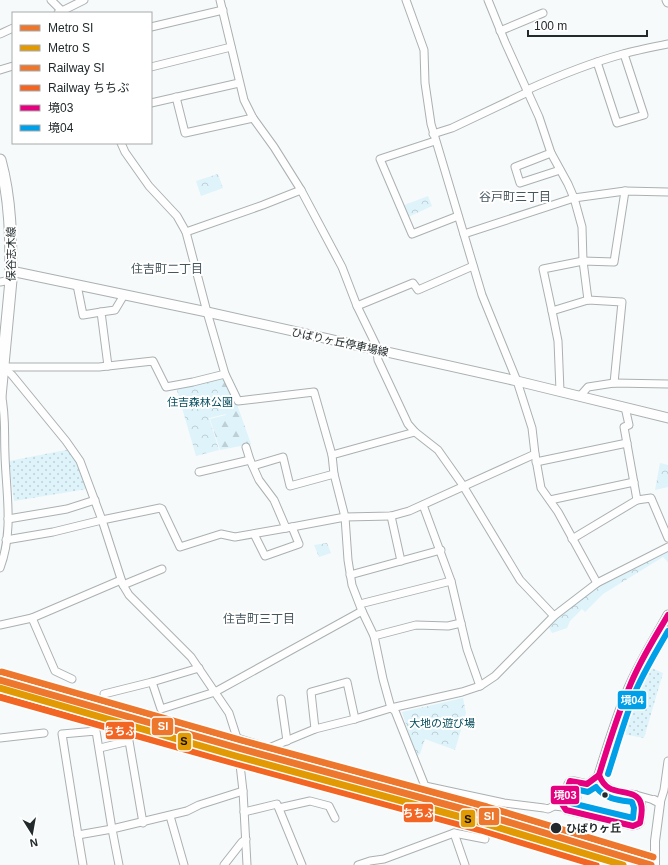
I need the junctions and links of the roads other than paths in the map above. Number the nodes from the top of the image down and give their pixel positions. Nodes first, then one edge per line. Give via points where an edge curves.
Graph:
1 (51, 0) edge
2 (84, 0) edge
3 (220, 0) edge
4 (406, 0) edge
5 (488, 0) edge
6 (223, 10) junction
7 (62, 12) edge
8 (543, 13) dead end
9 (152, 27) edge
10 (12, 28) edge
11 (500, 31) junction
12 (0, 34) edge
13 (668, 44) edge
14 (231, 47) junction
15 (624, 54) junction
16 (597, 62) junction
17 (12, 66) edge
18 (152, 67) edge
19 (0, 70) edge
20 (239, 83) junction
21 (527, 91) junction
22 (176, 97) junction
23 (152, 103) edge
24 (253, 118) junction
25 (434, 137) junction
26 (121, 144) edge
27 (551, 153) junction
28 (0, 160) edge
29 (560, 170) junction
30 (301, 190) junction
31 (625, 192) junction
32 (668, 192) edge
33 (574, 198) junction
34 (458, 216) junction
35 (186, 232) junction
36 (464, 234) junction
37 (583, 261) junction
38 (474, 266) junction
39 (11, 276) junction
40 (0, 282) edge
41 (77, 285) junction
42 (124, 295) junction
43 (588, 300) junction
44 (357, 306) junction
45 (552, 311) junction
46 (101, 312) junction
47 (206, 312) junction
48 (377, 350) junction
49 (2, 355) edge
50 (108, 366) junction
51 (3, 367) junction
52 (225, 374) junction
53 (517, 381) junction
54 (614, 383) junction
55 (668, 384) edge
56 (560, 391) junction
57 (0, 394) edge
58 (580, 396) junction
59 (625, 407) junction
60 (668, 418) edge
61 (415, 432) junction
62 (627, 443) junction
63 (246, 447) dead end
64 (332, 455) junction
65 (536, 458) junction
66 (251, 463) junction
67 (199, 472) dead end
68 (334, 474) junction
69 (634, 482) junction
70 (463, 487) junction
71 (95, 500) junction
72 (550, 500) junction
73 (637, 500) junction
74 (423, 505) junction
75 (390, 516) junction
76 (344, 517) junction
77 (8, 519) junction
78 (102, 520) junction
79 (289, 528) junction
80 (254, 534) junction
81 (668, 538) edge
82 (572, 539) junction
83 (6, 540) junction
84 (668, 547) edge
85 (441, 550) junction
86 (401, 561) junction
87 (0, 568) edge
88 (162, 569) dead end
89 (350, 575) junction
90 (451, 581) junction
91 (122, 582) junction
92 (597, 583) junction
93 (361, 608) junction
94 (668, 615) edge
95 (554, 616) junction
96 (32, 618) junction
97 (461, 623) junction
98 (0, 625) edge
99 (665, 627) edge
100 (374, 636) junction
101 (199, 668) junction
102 (72, 679) dead end
103 (152, 682) junction
104 (480, 686) junction
105 (215, 692) junction
106 (104, 694) dead end
107 (281, 699) dead end
108 (392, 708) junction
109 (355, 719) junction
110 (315, 729) junction
111 (44, 733) dead end
112 (0, 738) edge
113 (237, 738) junction
114 (287, 741) junction
115 (100, 748) junction
116 (668, 761) edge
117 (599, 775) junction
118 (587, 784) junction
119 (608, 789) junction
120 (243, 791) junction
121 (636, 795) junction
122 (657, 801) junction
123 (642, 804) junction
124 (563, 807) junction
125 (279, 808) junction
126 (244, 812) junction
127 (170, 816) junction
128 (335, 818) dead end
129 (143, 823) junction
130 (112, 830) junction
131 (454, 833) junction
132 (78, 835) junction
133 (246, 839) junction
134 (485, 839) dead end
135 (391, 857) junction
136 (84, 865) edge
137 (119, 865) edge
138 (184, 865) edge
139 (224, 865) edge
140 (247, 865) edge
141 (302, 865) edge
142 (358, 865) edge
143 (394, 865) edge
144 (465, 865) edge
145 (655, 865) edge

1 - 7 street
2 - 7 street
3 - 6 street
4 - 25 street via 424,50 425,83
5 - 11 street
6 - 9 street
6 - 14 street
8 - 11 street
10 - 12 street
11 - 21 street
13 - 15 street
14 - 18 street
14 - 20 street
15 - 16 street
15 - 16 street via 644,115 617,122
16 - 21 street via 552,78
17 - 19 street
20 - 22 street
20 - 24 street
21 - 25 street
21 - 27 street
22 - 23 street
22 - 24 street via 185,133
24 - 30 street
25 - 34 street
25 - 34 street via 380,159 412,234
26 - 35 street via 149,186 177,216
27 - 29 street
27 - 29 street via 515,167 520,183
28 - 39 main road, 保谷志木線 via 9,199
29 - 33 street
30 - 35 street
30 - 44 street via 342,267
31 - 32 street
31 - 33 street
31 - 37 street via 614,262
33 - 36 street
33 - 37 street via 582,227
34 - 36 street
35 - 47 street
36 - 38 street
37 - 43 street
37 - 45 street via 543,269
38 - 44 street via 418,290 413,283
38 - 53 street via 482,294
39 - 40 street
39 - 41 main road, ひばりヶ丘停車場線
39 - 49 main road, 保谷志木線
41 - 42 main road, ひばりヶ丘停車場線
41 - 46 street via 83,315
42 - 46 street via 116,310
42 - 47 main road, ひばりヶ丘停車場線
43 - 45 street
43 - 54 street via 622,302
44 - 48 street
45 - 56 street via 558,341
46 - 50 street
47 - 48 main road, ひばりヶ丘停車場線
47 - 52 street
48 - 53 main road, ひばりヶ丘停車場線
48 - 61 street via 378,360 397,403
49 - 51 main road, 保谷志木線
50 - 51 street
50 - 52 street via 153,361 166,387
51 - 57 main road, 保谷志木線
51 - 71 street via 80,461
52 - 64 street via 238,401 314,392
53 - 56 main road, ひばりヶ丘停車場線
53 - 65 street via 532,428
54 - 55 street
54 - 58 street via 588,386
56 - 58 main road, ひばりヶ丘停車場線
57 - 77 street via 4,410
58 - 59 main road, ひばりヶ丘停車場線
59 - 60 main road, ひばりヶ丘停車場線
59 - 62 street via 629,425 624,426
61 - 64 street
61 - 70 street via 438,450
62 - 65 street
62 - 69 street
63 - 66 street
64 - 68 street
65 - 70 street
65 - 72 street via 541,488
66 - 67 street
66 - 68 street via 283,457 290,486
66 - 79 street
68 - 76 street
69 - 72 street
69 - 73 street
70 - 74 street
70 - 95 street via 520,580
71 - 77 street via 67,510
71 - 78 street
72 - 82 street
73 - 81 street via 651,498
73 - 82 street
74 - 75 street
74 - 85 street
75 - 76 street
75 - 86 street
76 - 79 street
76 - 89 street
77 - 83 street
78 - 80 street via 160,508 180,547 220,534 235,537
78 - 83 street
78 - 91 street
79 - 80 street
79 - 80 street via 299,544 265,556
82 - 92 street
83 - 87 street
84 - 92 street
85 - 86 street
85 - 90 street
86 - 89 street
88 - 91 street
89 - 93 street
90 - 93 street
90 - 97 street
91 - 96 street
91 - 101 street via 129,595
92 - 95 street
93 - 100 street
93 - 105 street
94 - 99 main road
95 - 104 street via 495,676
96 - 98 street
96 - 102 street via 55,671
97 - 100 street via 448,626 416,625
97 - 104 street
99 - 117 main road via 641,662 629,687
100 - 108 street
101 - 103 street
101 - 105 street
103 - 105 street via 161,709
103 - 106 street
104 - 108 street
105 - 113 street via 229,713
107 - 114 street
108 - 109 street
108 - 124 street via 425,786 504,803 544,808
109 - 110 street
109 - 110 street via 347,682 311,692
110 - 114 street
111 - 112 street
113 - 114 street via 269,748
113 - 120 street
115 - 129 street via 129,741
115 - 130 street
115 - 132 street via 96,731 62,734
116 - 122 street via 664,790
117 - 118 street
117 - 119 street
118 - 119 street
118 - 124 street via 570,782
119 - 121 street
120 - 126 street
120 - 127 street
121 - 122 street
121 - 123 street
122 - 123 street via 646,801
122 - 145 street
123 - 124 street via 640,823 633,826 566,810
125 - 126 street via 277,804
125 - 128 street via 310,801 329,806
125 - 141 street
126 - 133 street
127 - 129 street
127 - 138 street
129 - 130 street
130 - 132 street
130 - 137 street
131 - 134 street
131 - 135 street
131 - 144 street
132 - 136 street
133 - 139 street
133 - 140 street
135 - 142 street
135 - 143 street

